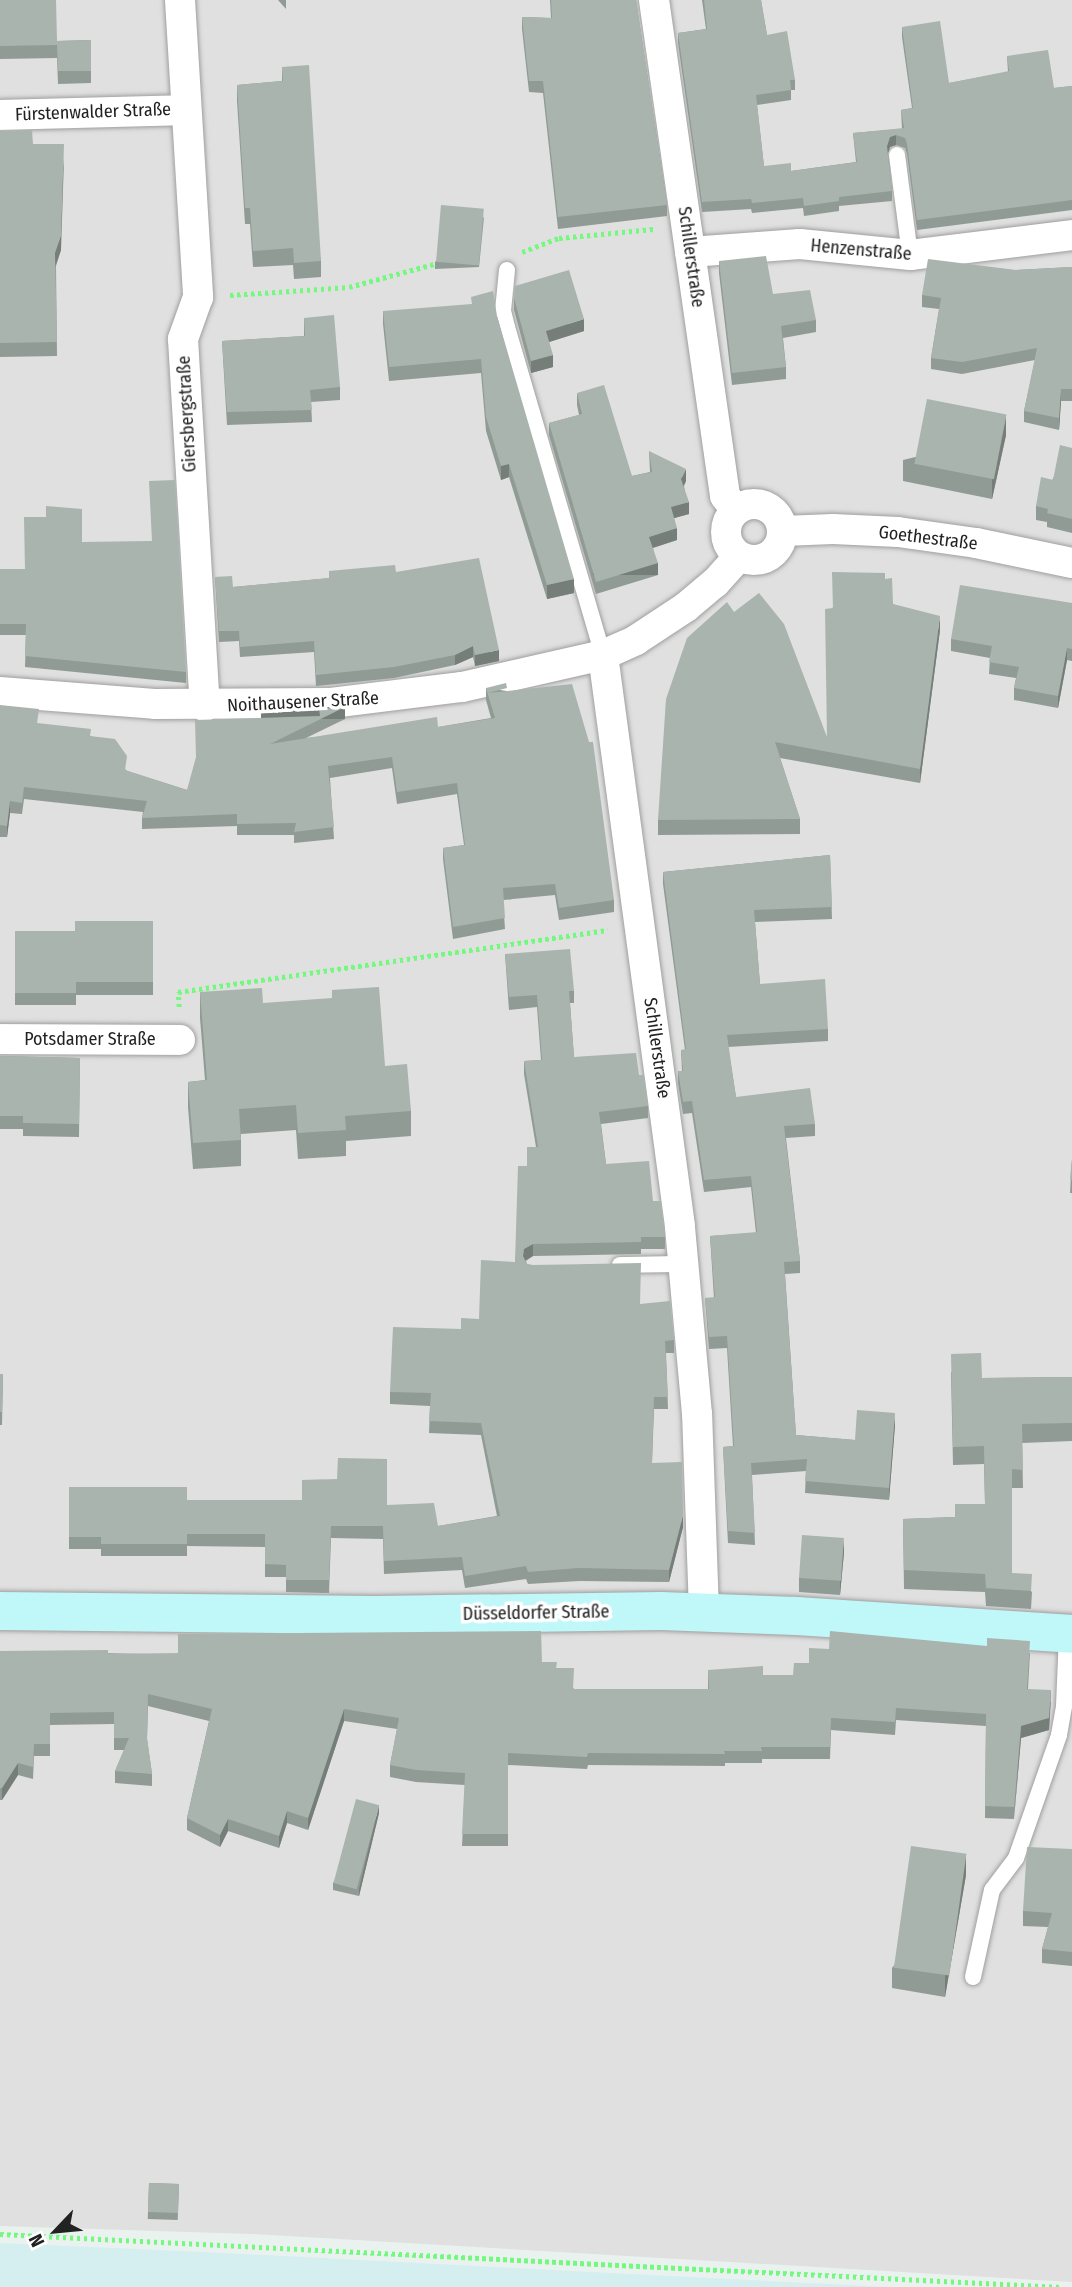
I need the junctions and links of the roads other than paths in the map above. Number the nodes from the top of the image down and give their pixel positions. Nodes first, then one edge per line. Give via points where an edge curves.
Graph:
1 (180, 0) edge
2 (654, 0) edge
3 (186, 110) junction
4 (0, 115) edge
5 (897, 155) dead end
6 (1072, 235) edge
7 (688, 239) junction
8 (910, 255) junction
9 (507, 270) road end
10 (736, 510) junction
11 (783, 531) junction
12 (739, 556) junction
13 (1072, 563) edge
14 (603, 655) junction
15 (0, 692) edge
16 (205, 706) junction
17 (0, 1039) edge
18 (180, 1040) road end
19 (684, 1264) junction
20 (602, 1266) edge
21 (0, 1611) edge
22 (704, 1612) junction
23 (1070, 1634) edge
24 (973, 1977) dead end

1 - 3 street, Giersbergstraße
2 - 7 street, Schillerstraße
3 - 4 street, Fürstenwalder Straße
3 - 16 street, Giersbergstraße via 198,297 183,339
5 - 8 lane
6 - 8 street, Henzenstraße
7 - 8 street, Henzenstraße
7 - 10 street, Schillerstraße via 725,496
9 - 14 lane via 503,303 507,327
10 - 11 street via 745,505 766,506 781,520
10 - 12 street via 726,528 727,539
11 - 12 street via 774,553 763,559
11 - 13 street, Goethestraße via 898,532
12 - 14 street via 686,607 636,640
14 - 16 street, Noithausener Straße via 402,696
14 - 19 street, Schillerstraße
15 - 16 street, Noithausener Straße
17 - 18 street, Potsdamer Straße
19 - 20 lane
19 - 22 street, Schillerstraße via 697,1414
21 - 22 street, Düsseldorfer Straße
22 - 23 street, Düsseldorfer Straße
23 - 24 lane via 1059,1735 1016,1858 992,1890

